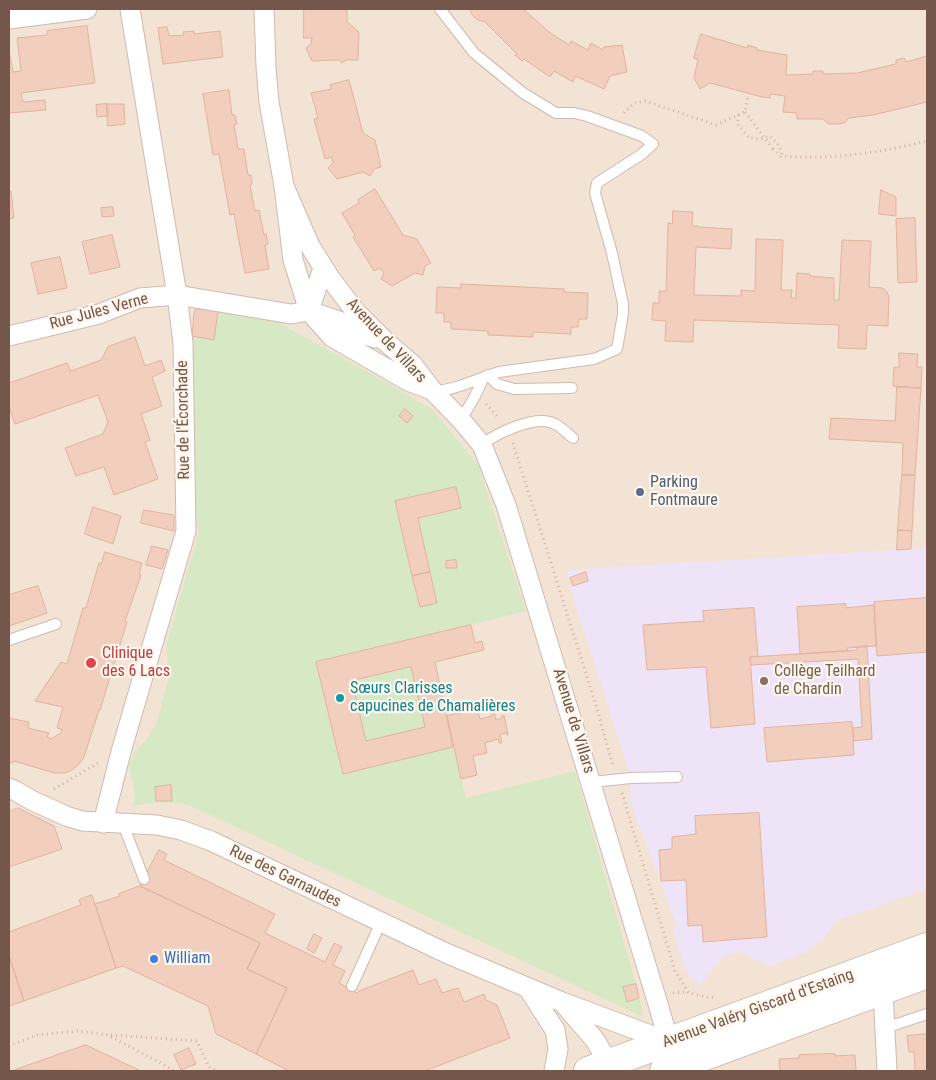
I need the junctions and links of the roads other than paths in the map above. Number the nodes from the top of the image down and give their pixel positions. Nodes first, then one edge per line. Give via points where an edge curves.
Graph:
1 (87, 9) edge
2 (130, 9) edge
3 (264, 9) edge
4 (440, 9) edge
5 (9, 19) edge
6 (284, 186) junction
7 (323, 268) junction
8 (177, 295) junction
9 (309, 311) junction
10 (9, 336) edge
11 (386, 342) junction
12 (485, 377) junction
13 (572, 388) dead end
14 (432, 390) junction
15 (461, 420) junction
16 (573, 438) dead end
17 (482, 444) junction
18 (56, 624) dead end
19 (9, 640) edge
20 (677, 777) dead end
21 (592, 782) junction
22 (9, 788) edge
23 (33, 801) junction
24 (9, 802) edge
25 (103, 823) junction
26 (123, 824) junction
27 (144, 879) dead end
28 (381, 922) junction
29 (927, 947) edge
30 (927, 974) edge
31 (352, 986) dead end
32 (528, 988) junction
33 (883, 991) junction
34 (562, 1002) junction
35 (927, 1014) edge
36 (885, 1028) junction
37 (669, 1063) edge
38 (603, 1069) edge
39 (554, 1071) edge
40 (888, 1071) edge

1 - 5 street
2 - 8 street, Rue de l'Écorchade
3 - 6 street, Avenue de Villars via 269,102
4 - 12 lane via 474,53 523,93 556,113 587,116 642,136 653,144 597,183 595,193 623,304 617,349 594,359 511,370
6 - 7 street, Avenue de Villars
6 - 9 street, Avenue de Villars via 293,260
7 - 9 street
7 - 11 street, Avenue de Villars via 355,311
8 - 9 street, Rue Jules Verne via 291,314
8 - 10 street, Rue Jules Verne via 140,298 99,314
8 - 25 street, Rue de l'Écorchade via 183,343 186,531
9 - 11 street
9 - 14 street, Avenue de Villars via 332,338 408,381
11 - 14 street, Avenue de Villars via 414,365
12 - 13 lane via 514,389
12 - 14 lane via 444,391
12 - 15 lane
14 - 15 street, Avenue de Villars
15 - 17 street, Avenue de Villars
16 - 17 lane via 553,423 542,421 508,430
17 - 21 street, Avenue de Villars via 506,505
18 - 19 lane
20 - 21 lane
21 - 37 street, Avenue de Villars
22 - 23 street, Rue des Garnaudes
23 - 24 street, Rue des Garnaudes
23 - 25 street, Rue des Garnaudes via 82,822
25 - 26 street, Rue des Garnaudes
26 - 27 lane
26 - 28 street, Rue des Garnaudes via 157,825 211,841
28 - 31 lane
28 - 32 street, Rue des Garnaudes
29 - 37 main road, Avenue Valéry Giscard d'Estaing via 725,1022
30 - 33 main road, Avenue Valéry Giscard d'Estaing
32 - 34 street, Rue des Garnaudes
32 - 39 street via 555,1030 558,1049
33 - 36 street
33 - 37 main road, Avenue Valéry Giscard d'Estaing
34 - 37 street, Rue des Garnaudes
34 - 38 street, Rue des Garnaudes via 595,1040
35 - 36 lane
36 - 40 street
37 - 38 main road, Avenue Valéry Giscard d'Estaing

